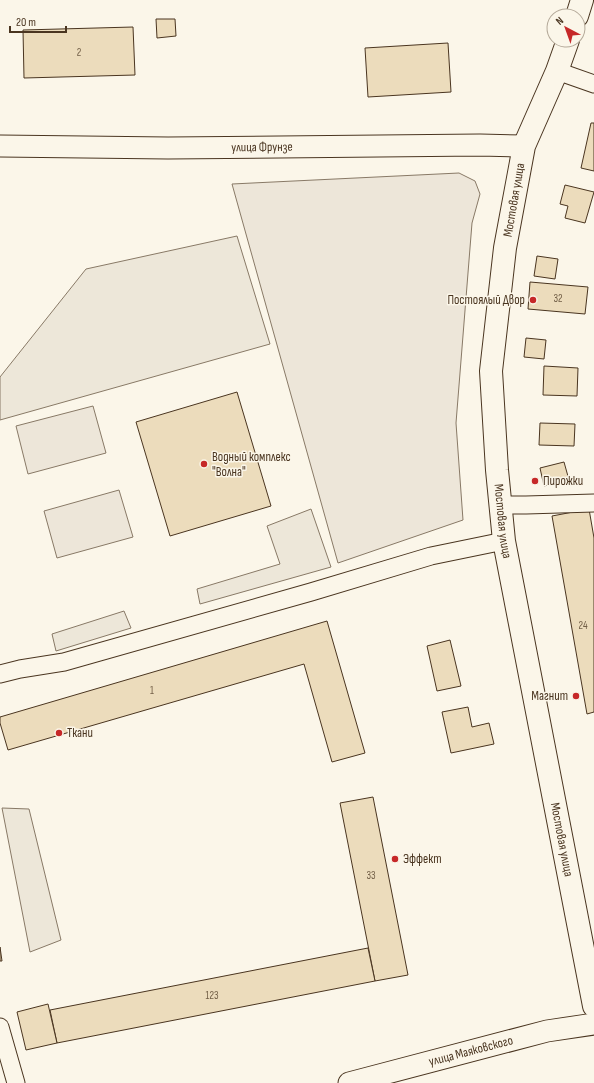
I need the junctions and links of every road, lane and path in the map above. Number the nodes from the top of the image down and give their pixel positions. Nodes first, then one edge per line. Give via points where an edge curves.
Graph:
1 (565, 48) edge
2 (557, 71) junction
3 (594, 84) edge
4 (0, 146) edge
5 (524, 146) junction
6 (594, 503) edge
7 (500, 505) junction
8 (504, 541) junction
9 (0, 674) edge
10 (594, 1006) edge
11 (594, 1024) edge
12 (0, 1027) edge
13 (16, 1083) edge
14 (349, 1083) edge

1 - 2 main road, Мостовая улица
2 - 3 street
2 - 5 main road, Мостовая улица
4 - 5 street, улица Фрунзе
5 - 7 main road, Мостовая улица via 505,248 491,371
6 - 7 street
7 - 8 main road, Мостовая улица
8 - 9 street via 431,556 64,662
8 - 10 main road, Мостовая улица
11 - 14 street, улица Маяковского via 547,1031
12 - 13 street

